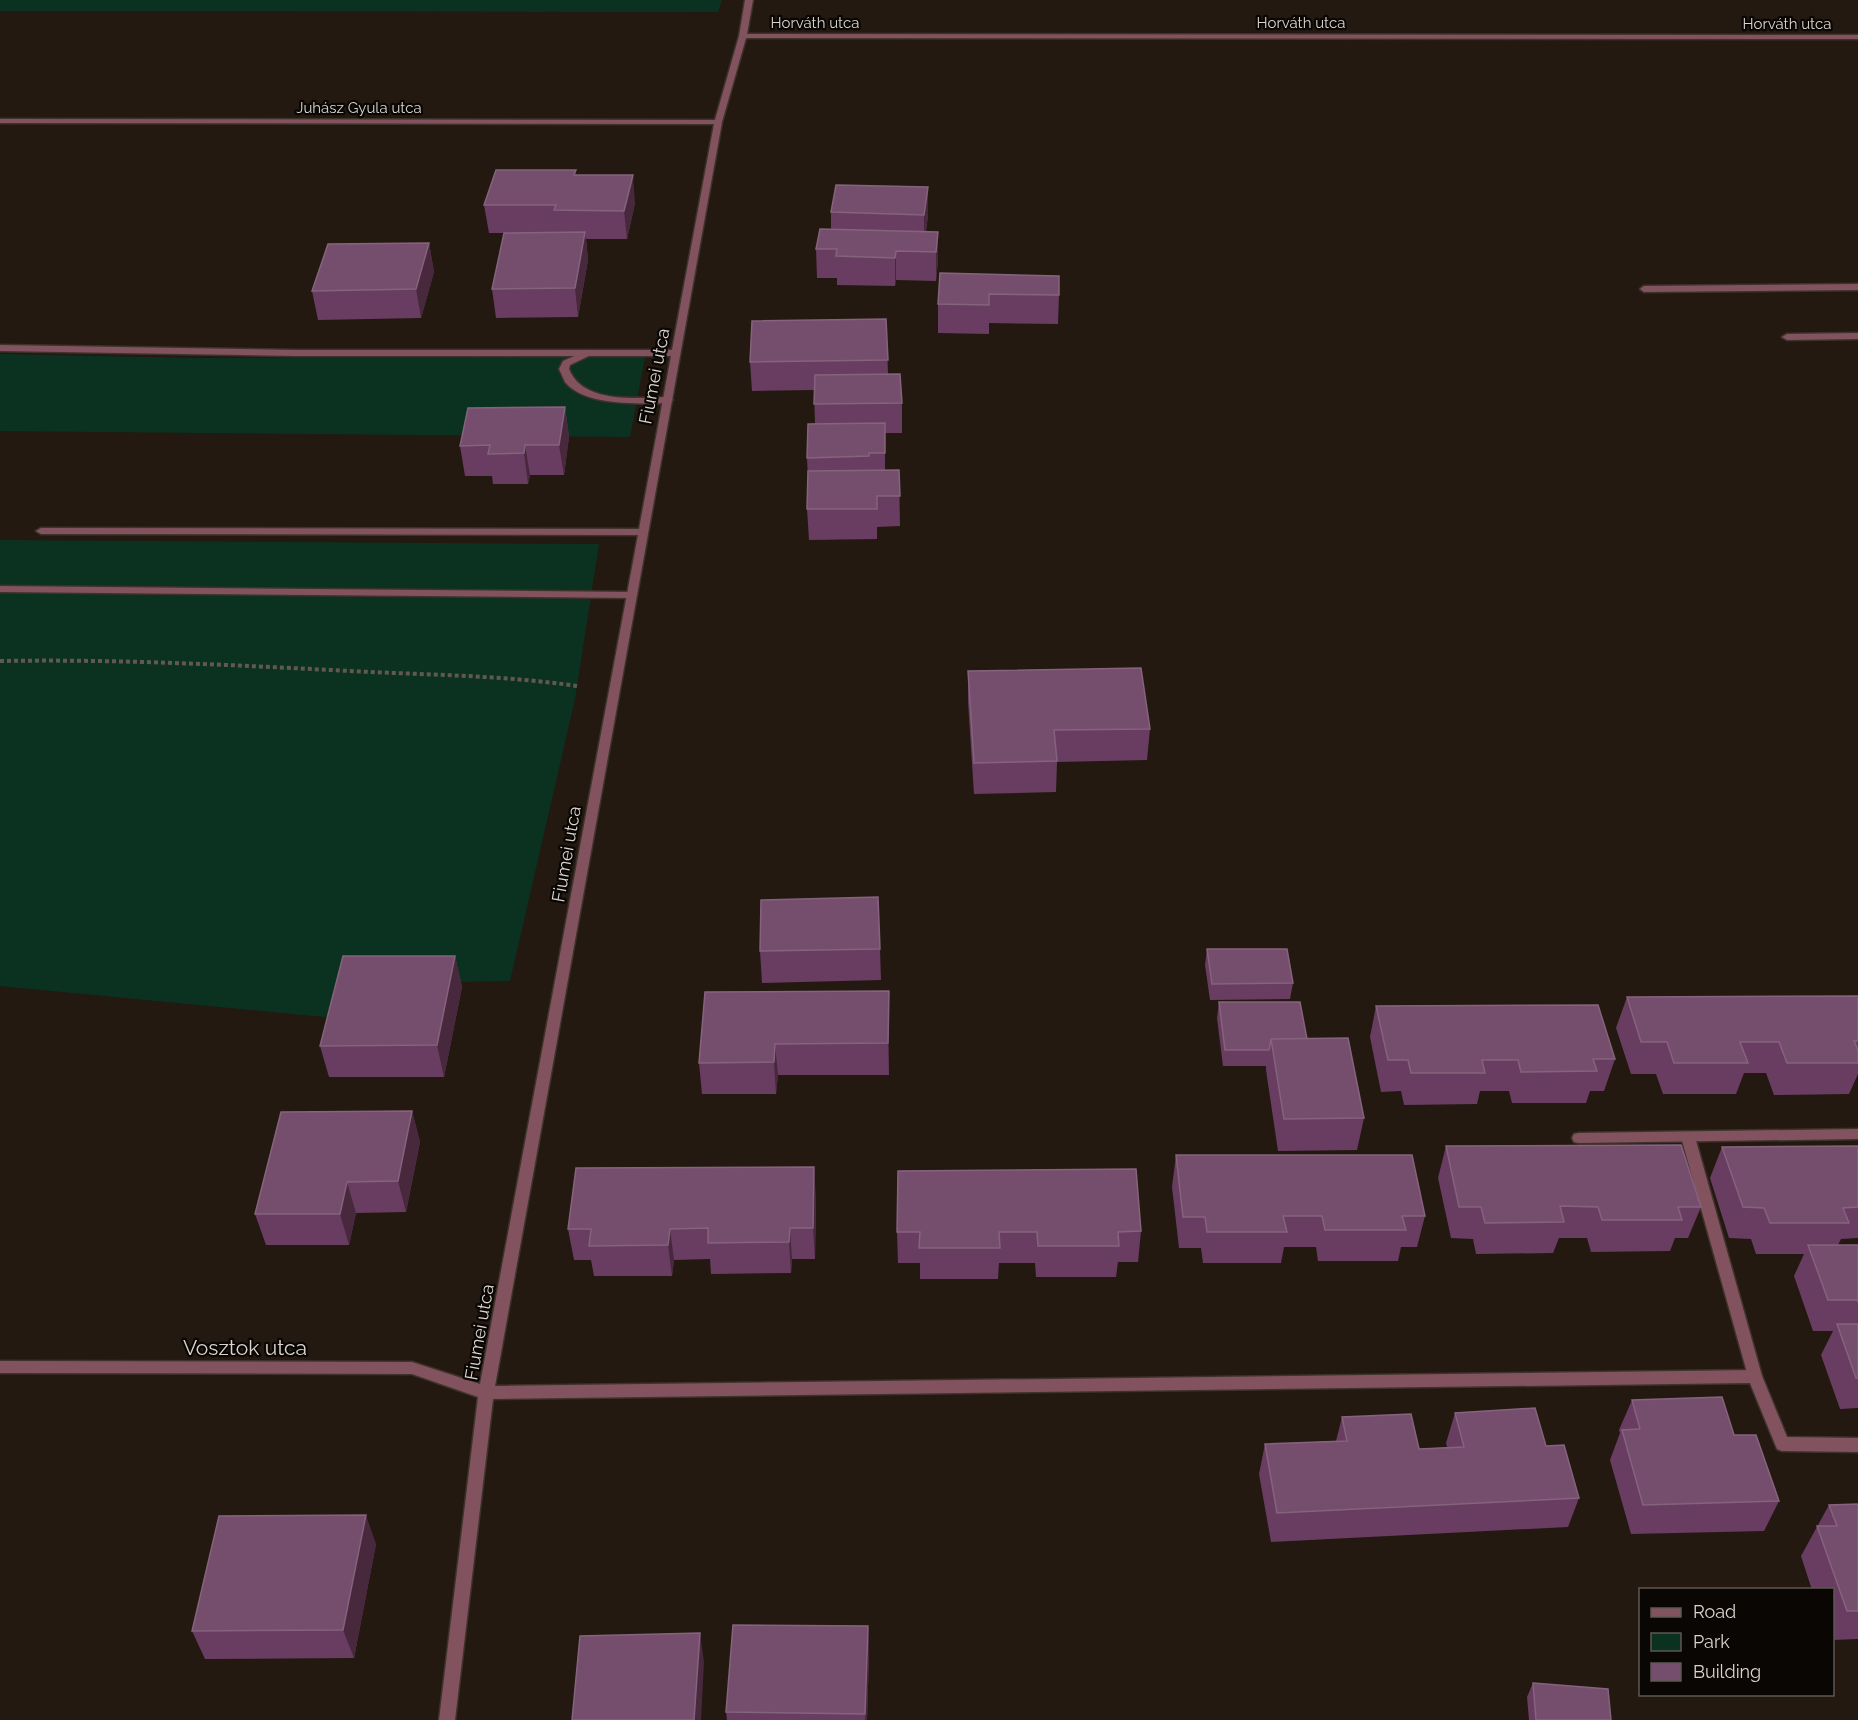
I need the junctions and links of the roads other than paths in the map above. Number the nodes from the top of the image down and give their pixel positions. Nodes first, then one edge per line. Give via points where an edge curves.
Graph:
1 (749, 0) edge
2 (743, 36) junction
3 (1858, 37) edge
4 (0, 122) edge
5 (718, 122) junction
6 (1858, 287) edge
7 (1644, 289) dead end
8 (1858, 336) edge
9 (1786, 337) dead end
10 (0, 348) edge
11 (588, 353) junction
12 (677, 353) junction
13 (668, 400) junction
14 (41, 531) dead end
15 (643, 532) junction
16 (0, 589) edge
17 (632, 595) junction
18 (1858, 1134) edge
19 (1688, 1137) junction
20 (1579, 1138) dead end
21 (0, 1367) edge
22 (1755, 1376) junction
23 (486, 1393) junction
24 (1858, 1445) edge
25 (447, 1720) edge

1 - 2 street, Fiumei utca
2 - 3 street, Horváth utca
2 - 5 street, Fiumei utca
4 - 5 street, Juhász Gyula utca
5 - 12 street, Fiumei utca
6 - 7 street
8 - 9 street
10 - 11 street
11 - 12 street
11 - 13 street via 566,363 564,369 570,382 579,388 630,401
12 - 13 street, Fiumei utca
13 - 15 street, Fiumei utca
14 - 15 street
15 - 17 street, Fiumei utca
16 - 17 street
17 - 23 street, Fiumei utca
18 - 19 street
19 - 20 street
19 - 22 street
21 - 23 street, Vosztok utca via 412,1368
22 - 23 street, Vosztok utca
22 - 24 street via 1782,1444
23 - 25 street, Fiumei utca

